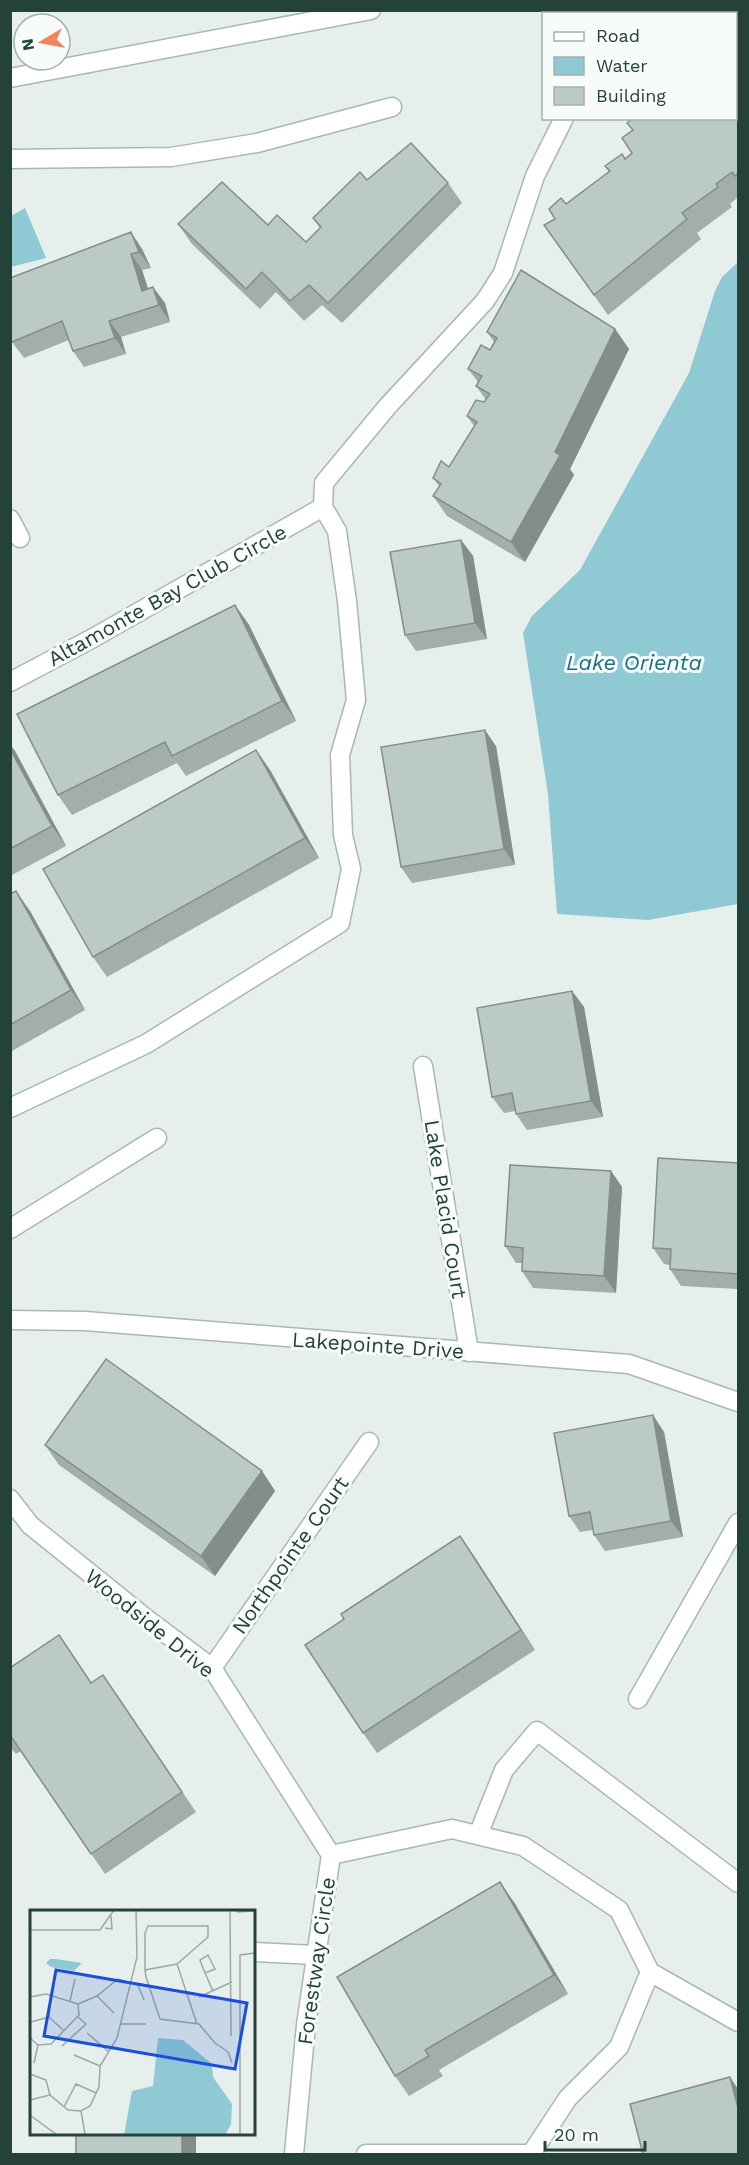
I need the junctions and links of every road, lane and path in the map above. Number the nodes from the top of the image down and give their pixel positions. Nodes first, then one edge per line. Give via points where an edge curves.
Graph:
1 (371, 10) edge
2 (10, 78) edge
3 (392, 107) dead end
4 (563, 120) edge
5 (10, 159) edge
6 (323, 507) junction
7 (10, 519) edge
8 (20, 538) dead end
9 (10, 682) edge
10 (423, 1066) dead end
11 (10, 1108) edge
12 (157, 1138) dead end
13 (10, 1229) edge
14 (10, 1320) edge
15 (469, 1352) junction
16 (738, 1402) edge
17 (369, 1442) dead end
18 (10, 1498) edge
19 (738, 1523) edge
20 (212, 1668) junction
21 (638, 1699) dead end
22 (478, 1835) junction
23 (331, 1855) junction
24 (738, 1883) edge
25 (255, 1952) edge
26 (315, 1955) junction
27 (650, 1972) junction
28 (738, 2022) edge
29 (294, 2154) edge
30 (366, 2154) edge
31 (531, 2154) edge

1 - 2 street
3 - 5 street via 256,143 171,158
4 - 6 street via 535,176 503,273 485,300 324,483
6 - 9 street, Altamonte Bay Club Circle
6 - 11 street via 337,531 356,700 340,755 343,835 351,869 340,923 146,1044
7 - 8 street
10 - 15 street, Lake Placid Court
12 - 13 street
14 - 15 street, Lakepointe Drive via 85,1321
15 - 16 street, Lakepointe Drive via 629,1364
17 - 20 street, Northpointe Court
18 - 20 street, Woodside Drive via 30,1526
19 - 21 street
20 - 23 street, Woodside Drive
22 - 23 street, Forestway Circle via 452,1829
22 - 24 street via 504,1770 537,1731
22 - 27 street, Forestway Circle via 523,1846 619,1911
23 - 26 street, Forestway Circle
25 - 26 street
26 - 29 street, Forestway Circle
27 - 28 street
27 - 31 street via 619,2047 568,2098
30 - 31 street

